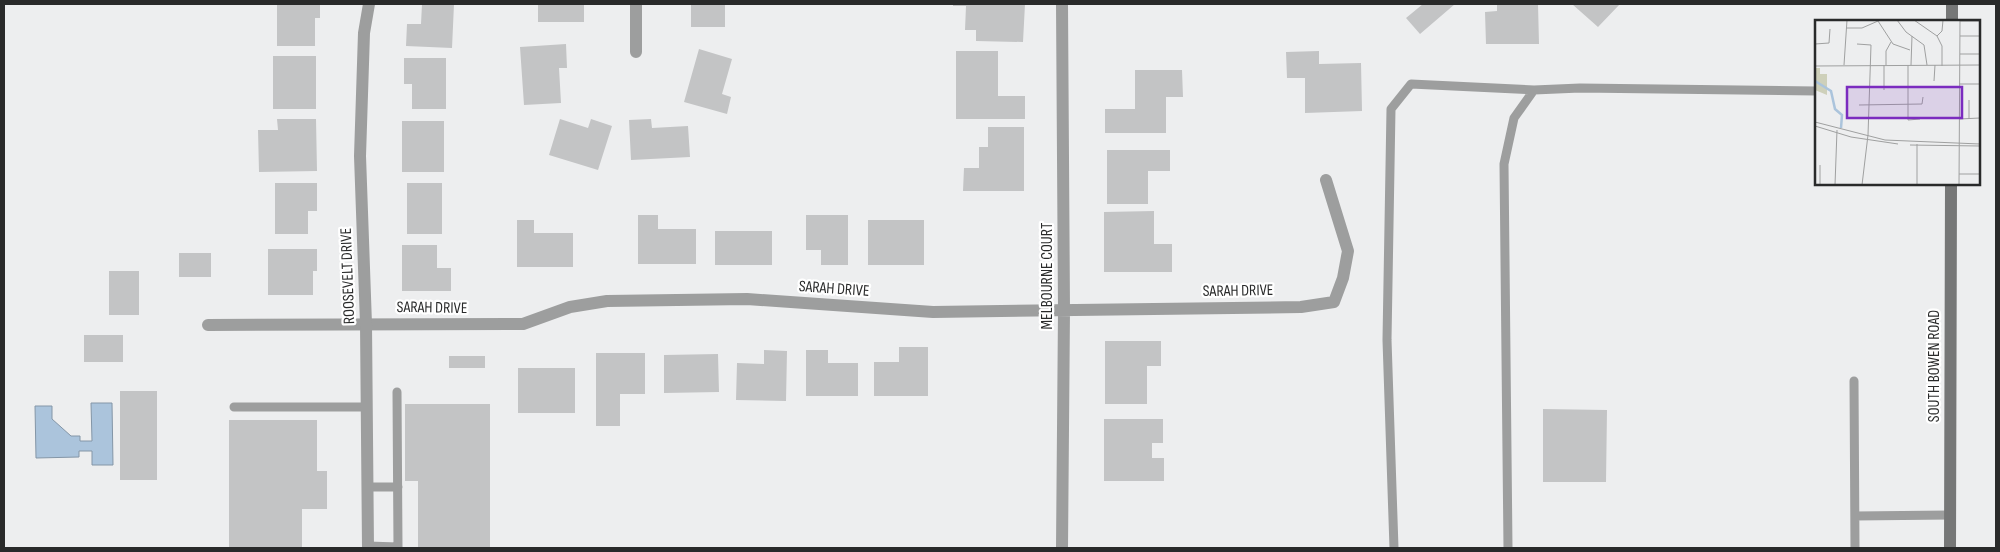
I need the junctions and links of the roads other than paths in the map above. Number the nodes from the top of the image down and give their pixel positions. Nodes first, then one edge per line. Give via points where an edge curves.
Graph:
1 (369, 4) edge
2 (636, 4) edge
3 (1062, 4) edge
4 (1952, 4) edge
5 (1952, 20) edge
6 (636, 52) dead end
7 (1534, 90) junction
8 (1815, 91) edge
9 (1326, 180) dead end
10 (1951, 185) edge
11 (1064, 310) junction
12 (366, 324) junction
13 (208, 325) dead end
14 (1854, 381) dead end
15 (397, 392) dead end
16 (234, 407) dead end
17 (367, 407) junction
18 (398, 487) junction
19 (367, 488) junction
20 (1950, 515) junction
21 (1855, 516) junction
22 (368, 547) edge
23 (398, 548) edge
24 (1062, 548) edge
25 (1394, 548) edge
26 (1508, 548) edge
27 (1855, 548) edge
28 (1950, 548) edge

1 - 12 street, ROOSEVELT DRIVE via 364,33 360,156
2 - 6 street
3 - 11 street, MELBOURNE COURT
4 - 5 main road
7 - 8 lane
7 - 25 lane via 1411,84 1391,109 1386,340
7 - 26 lane via 1514,118 1504,164
9 - 11 street, SARAH DRIVE via 1348,251 1334,302 1301,307
10 - 20 main road, SOUTH BOWEN ROAD
11 - 12 street, SARAH DRIVE via 934,312 747,299 607,301 570,307 522,324
11 - 24 street, MELBOURNE COURT
12 - 13 street, SARAH DRIVE
12 - 17 street, ROOSEVELT DRIVE
14 - 21 lane
15 - 18 lane
16 - 17 lane
17 - 19 street, ROOSEVELT DRIVE
18 - 19 lane
18 - 23 lane
19 - 22 street, ROOSEVELT DRIVE
20 - 21 lane
20 - 28 main road, SOUTH BOWEN ROAD
21 - 27 lane
22 - 23 lane

